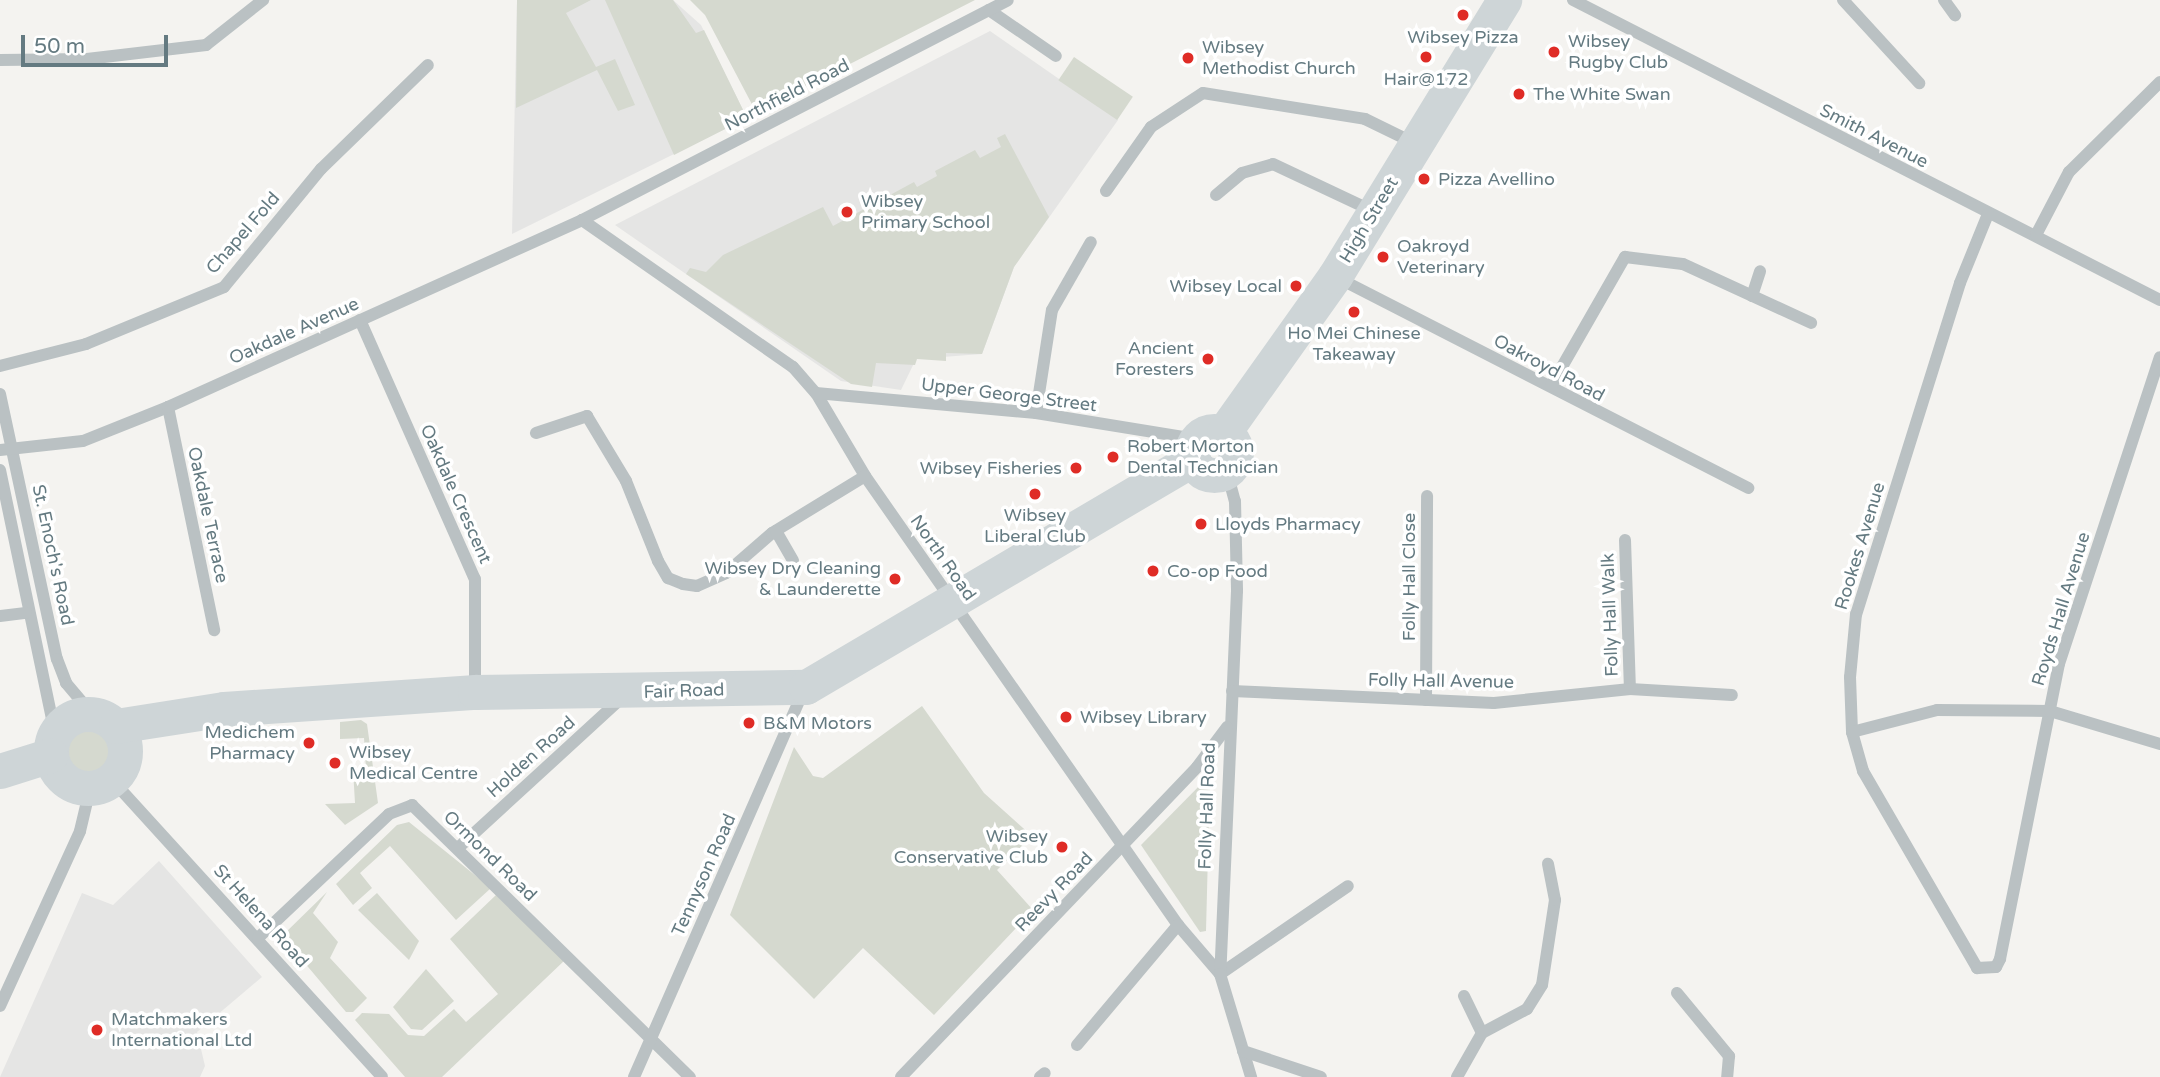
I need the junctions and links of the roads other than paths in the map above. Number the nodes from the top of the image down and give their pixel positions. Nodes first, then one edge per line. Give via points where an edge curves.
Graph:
1 (263, 0) edge
2 (1008, 0) edge
3 (1504, 0) edge
4 (1573, 0) edge
5 (1843, 0) edge
6 (1944, 0) edge
7 (989, 10) junction
8 (1955, 15) dead end
9 (1056, 56) dead end
10 (0, 60) edge
11 (428, 65) dead end
12 (2160, 82) edge
13 (1919, 83) dead end
14 (1417, 144) junction
15 (1106, 191) dead end
16 (1216, 195) dead end
17 (1373, 211) junction
18 (1988, 214) junction
19 (582, 220) junction
20 (2036, 235) junction
21 (1091, 242) dead end
22 (1760, 271) dead end
23 (1335, 276) junction
24 (1752, 296) junction
25 (2160, 300) edge
26 (360, 320) junction
27 (1811, 323) dead end
28 (2160, 357) edge
29 (0, 366) edge
30 (1551, 386) junction
31 (816, 393) junction
32 (0, 394) edge
33 (168, 407) junction
34 (1036, 413) junction
35 (536, 433) dead end
36 (1204, 444) junction
37 (7, 449) edge
38 (0, 470) edge
39 (1227, 472) joint
40 (865, 477) junction
41 (1748, 488) dead end
42 (1427, 496) dead end
43 (776, 531) junction
44 (1625, 540) dead end
45 (793, 561) dead end
46 (953, 603) junction
47 (26, 613) junction
48 (0, 616) edge
49 (214, 630) dead end
50 (806, 687) junction
51 (1630, 689) junction
52 (1232, 691) junction
53 (475, 692) junction
54 (628, 693) junction
55 (1732, 695) dead end
56 (1426, 700) junction
57 (2050, 711) junction
58 (104, 720) junction
59 (1227, 727) junction
60 (1852, 732) junction
61 (2160, 744) edge
62 (53, 745) junction
63 (0, 772) edge
64 (101, 784) junction
65 (1124, 846) junction
66 (458, 848) junction
67 (1548, 864) dead end
68 (1348, 886) dead end
69 (1178, 925) junction
70 (258, 938) junction
71 (2000, 959) joint
72 (1220, 974) junction
73 (1677, 993) dead end
74 (1464, 996) dead end
75 (0, 1006) edge
76 (1482, 1033) junction
77 (651, 1039) junction
78 (1077, 1045) dead end
79 (1243, 1051) junction
80 (382, 1077) edge
81 (634, 1077) edge
82 (690, 1077) edge
83 (901, 1077) edge
84 (1251, 1077) edge
85 (1321, 1077) edge
86 (1457, 1077) edge
87 (1727, 1077) edge

1 - 10 street via 206,45 87,59
2 - 7 street, Northfield Road
3 - 14 main road, High Street
4 - 18 street, Smith Avenue
5 - 13 street
6 - 8 street
7 - 9 street
7 - 19 street, Northfield Road
11 - 29 street, Chapel Fold via 321,169 224,287 86,344
12 - 20 street via 2068,172
14 - 15 street via 1365,119 1203,93 1151,127
14 - 17 main road, High Street
16 - 17 street via 1242,173 1273,164
17 - 23 main road, High Street
18 - 20 street, Smith Avenue
18 - 60 street, Rookes Avenue via 1960,283 1856,614
19 - 26 street, Oakdale Avenue
19 - 31 street, North Road via 793,367
20 - 25 street, Smith Avenue
21 - 34 street via 1052,310
22 - 24 street
23 - 30 street, Oakroyd Road
23 - 36 main road, High Street
24 - 27 street
24 - 30 street via 1683,264 1625,257
26 - 33 street, Oakdale Avenue
26 - 53 street, Oakdale Crescent via 475,579
28 - 57 street, Royds Hall Avenue via 2059,664
30 - 41 street, Oakroyd Road
31 - 34 street, Upper George Street
31 - 40 street, North Road
32 - 37 street, St. Enoch's Road
33 - 37 street, Oakdale Avenue via 83,441
33 - 49 street, Oakdale Terrace
34 - 36 street, Upper George Street
35 - 43 street via 587,416 625,481 668,578 697,586 726,573
36 - 39 main road via 1209,475
36 - 46 main road, Fair Road
37 - 58 street, St. Enoch's Road via 57,659 66,683
38 - 47 street, St. Enoch's Road
39 - 52 street, Folly Hall Road via 1237,522
40 - 43 street
40 - 46 street, North Road
42 - 56 street, Folly Hall Close
43 - 45 street
44 - 51 street, Folly Hall Walk
46 - 50 main road, Fair Road
46 - 65 street, North Road
47 - 48 street
47 - 62 street, St. Enoch's Road
50 - 54 main road, Fair Road
50 - 77 street, Tennyson Road
51 - 55 street, Folly Hall Avenue
51 - 56 street, Folly Hall Avenue via 1494,703
52 - 56 street, Folly Hall Avenue
52 - 59 street, Folly Hall Road
53 - 54 main road, Fair Road
53 - 58 main road, Fair Road
54 - 66 street, Holden Road
57 - 60 street via 1937,710
57 - 61 street
57 - 71 street, Royds Hall Avenue
58 - 62 main road via 73,718
58 - 64 main road via 125,752
59 - 65 street, Reevy Road
59 - 72 street, Folly Hall Road
60 - 71 street, Rookes Avenue via 1863,771 1976,968 1996,967
62 - 63 main road
62 - 64 main road via 64,779
64 - 70 street, St Helena Road
64 - 75 street
65 - 69 street, North Road
65 - 83 street, Reevy Road
66 - 70 street, Ormond Road via 412,805 389,814
66 - 77 street, Ormond Road
67 - 76 street via 1555,900 1542,985 1527,1009
68 - 72 street
69 - 72 street, North Road
69 - 78 street
70 - 80 street, St Helena Road
72 - 79 street, Folly Hall Road
73 - 87 street via 1729,1056
74 - 76 street
76 - 86 street
77 - 81 street, Tennyson Road
77 - 82 street, Ormond Road
79 - 84 street, Folly Hall Road
79 - 85 street

